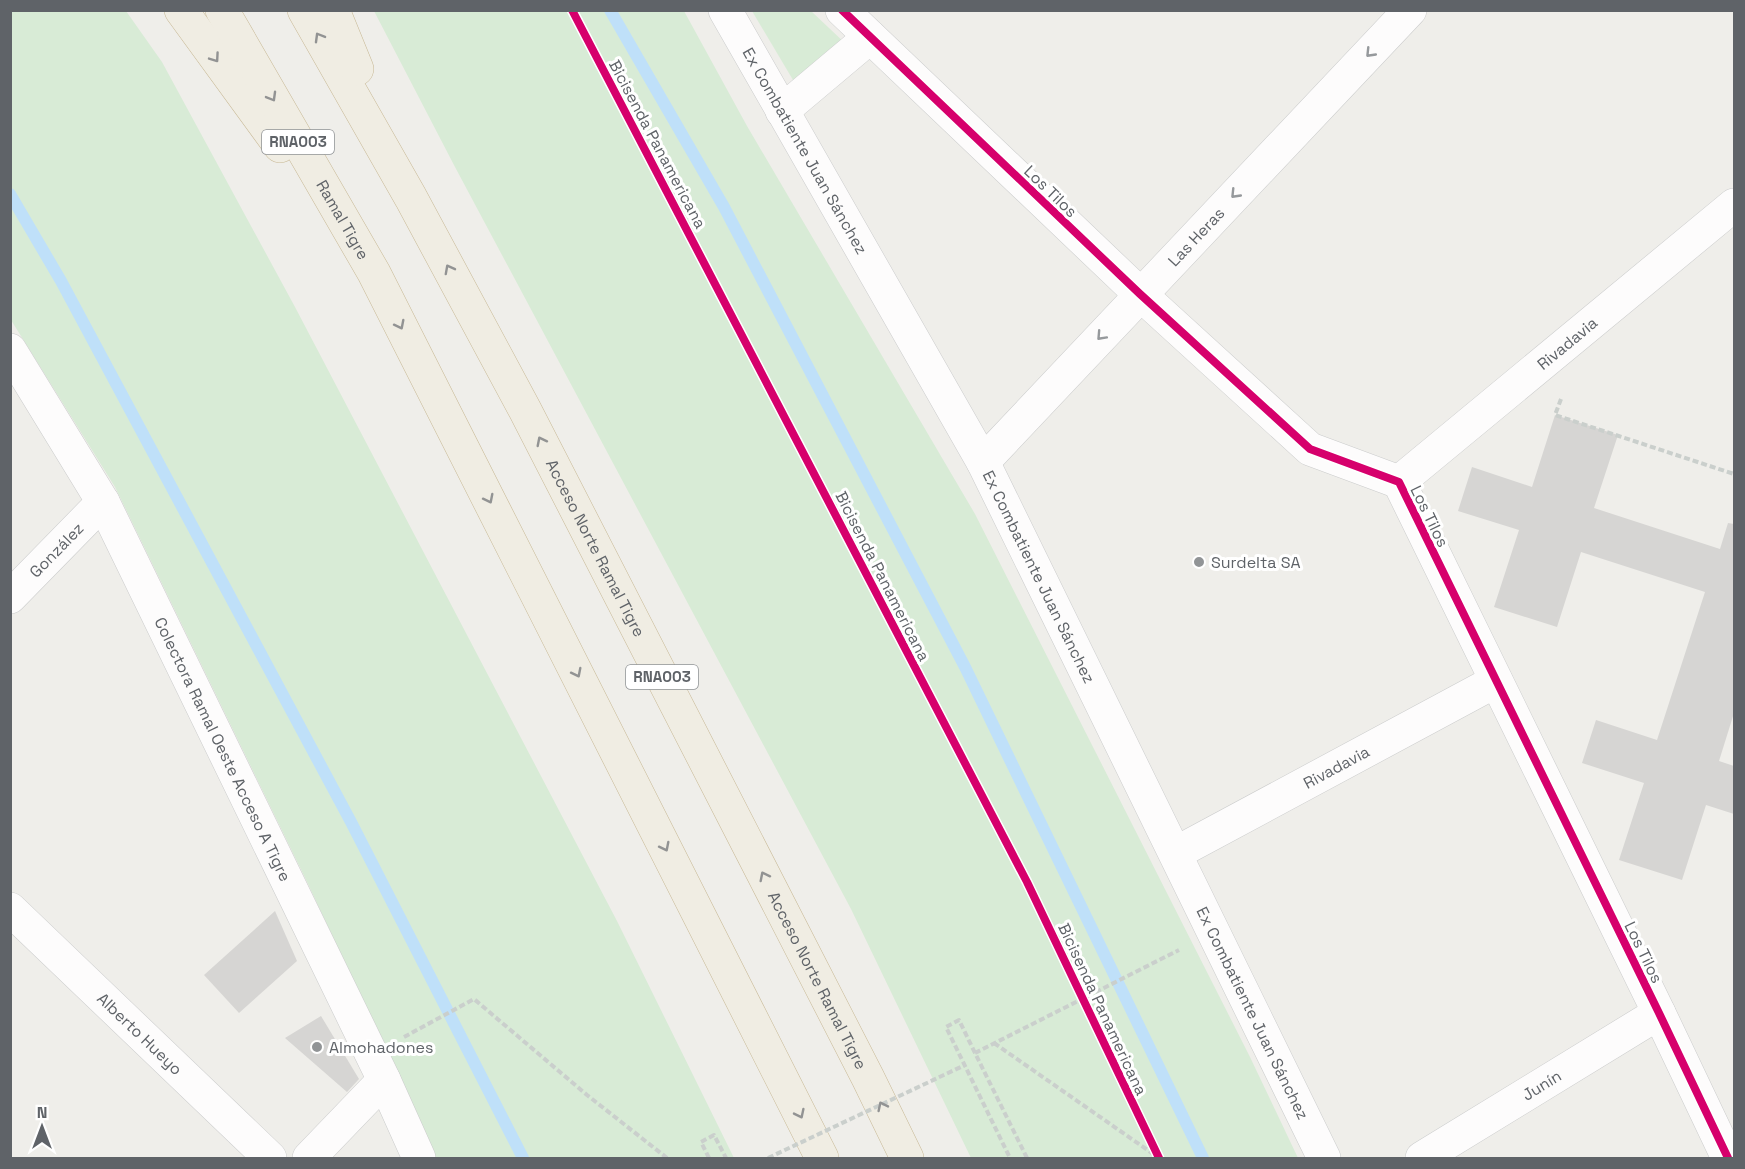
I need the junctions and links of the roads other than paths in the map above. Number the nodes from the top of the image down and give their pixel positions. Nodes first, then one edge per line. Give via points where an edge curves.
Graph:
1 (181, 10) edge
2 (222, 10) edge
3 (304, 10) edge
4 (333, 10) edge
5 (725, 10) edge
6 (842, 10) edge
7 (1410, 10) edge
8 (870, 38) junction
9 (783, 111) junction
10 (411, 198) junction
11 (1734, 205) edge
12 (374, 273) junction
13 (1140, 294) junction
14 (10, 350) edge
15 (983, 462) junction
16 (1399, 482) junction
17 (103, 502) junction
18 (10, 597) edge
19 (1496, 681) junction
20 (1176, 853) junction
21 (10, 909) edge
22 (1659, 1013) junction
23 (384, 1080) junction
24 (326, 1152) edge
25 (270, 1158) edge
26 (419, 1158) edge
27 (822, 1158) edge
28 (907, 1158) edge
29 (1324, 1158) edge
30 (1422, 1158) edge
31 (1728, 1158) edge

1 -> 12 highway
2 -> 12 highway, Ramal Tigre / RNA003
10 -> 3 highway, RNA003
4 - 10 highway
5 - 9 street, Ex Combatiente Juan Sánchez
6 - 8 street, Los Tilos
7 -> 13 street, Las Heras
8 - 9 street
8 - 13 street, Los Tilos
9 - 15 street, Ex Combatiente Juan Sánchez
28 -> 10 highway, Acceso Norte Ramal Tigre / RNA003 via 525,410
11 - 16 street, Rivadavia
12 -> 27 highway, RNA003
13 -> 15 street, Las Heras
13 - 16 street, Los Tilos via 1310,449
14 - 17 street, Colectora Ramal Oeste Acceso A Tigre
15 - 20 street, Ex Combatiente Juan Sánchez
16 - 19 street, Los Tilos
17 - 18 street, González
17 - 23 street, Colectora Ramal Oeste Acceso A Tigre
19 - 20 street, Rivadavia
19 - 22 street, Los Tilos
20 - 29 street, Ex Combatiente Juan Sánchez
21 - 25 street, Alberto Hueyo
22 - 30 street, Junín
22 - 31 street, Los Tilos
23 - 24 street
23 - 26 street, Colectora Ramal Oeste Acceso A Tigre

